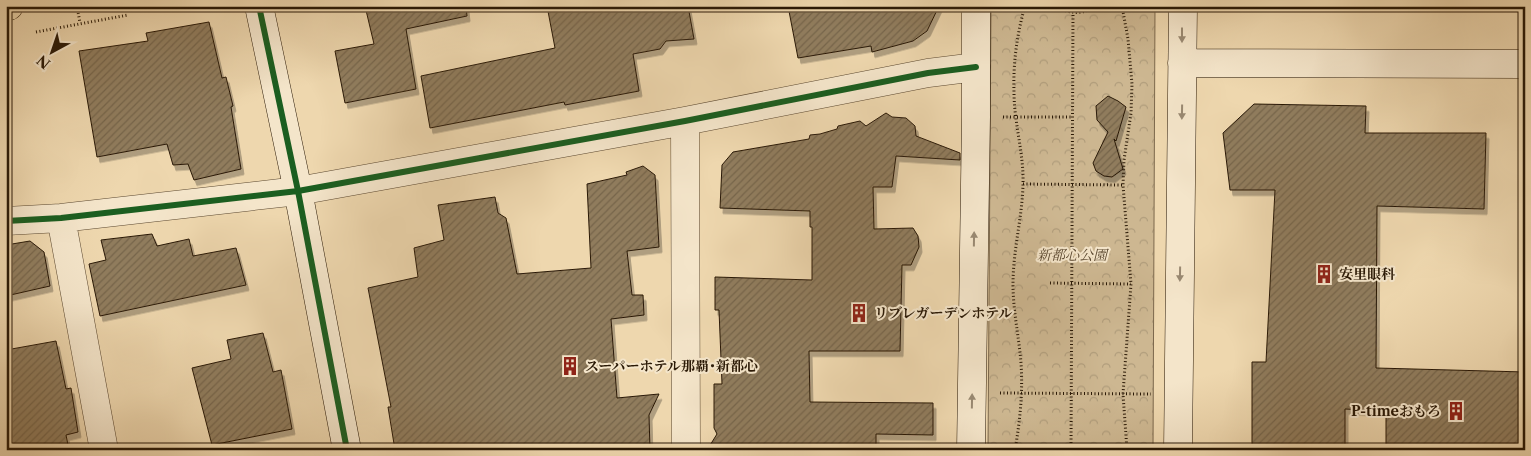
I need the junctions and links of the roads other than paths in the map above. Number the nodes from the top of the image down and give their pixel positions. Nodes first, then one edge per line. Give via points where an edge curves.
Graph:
1 (259, 6) edge
2 (976, 6) edge
3 (1182, 6) edge
4 (1182, 63) junction
5 (1525, 64) edge
6 (976, 67) junction
7 (685, 121) junction
8 (298, 191) junction
9 (61, 218) junction
10 (6, 221) edge
11 (104, 450) edge
12 (347, 450) edge
13 (686, 450) edge
14 (972, 450) edge
15 (1178, 450) edge

1 - 8 street
2 - 6 street
3 -> 4 street
4 - 5 street
4 -> 15 street
6 - 7 street via 928,73
14 -> 6 street
7 - 8 street
7 - 13 street
8 - 9 street
8 - 12 street
9 - 10 street
9 - 11 street

